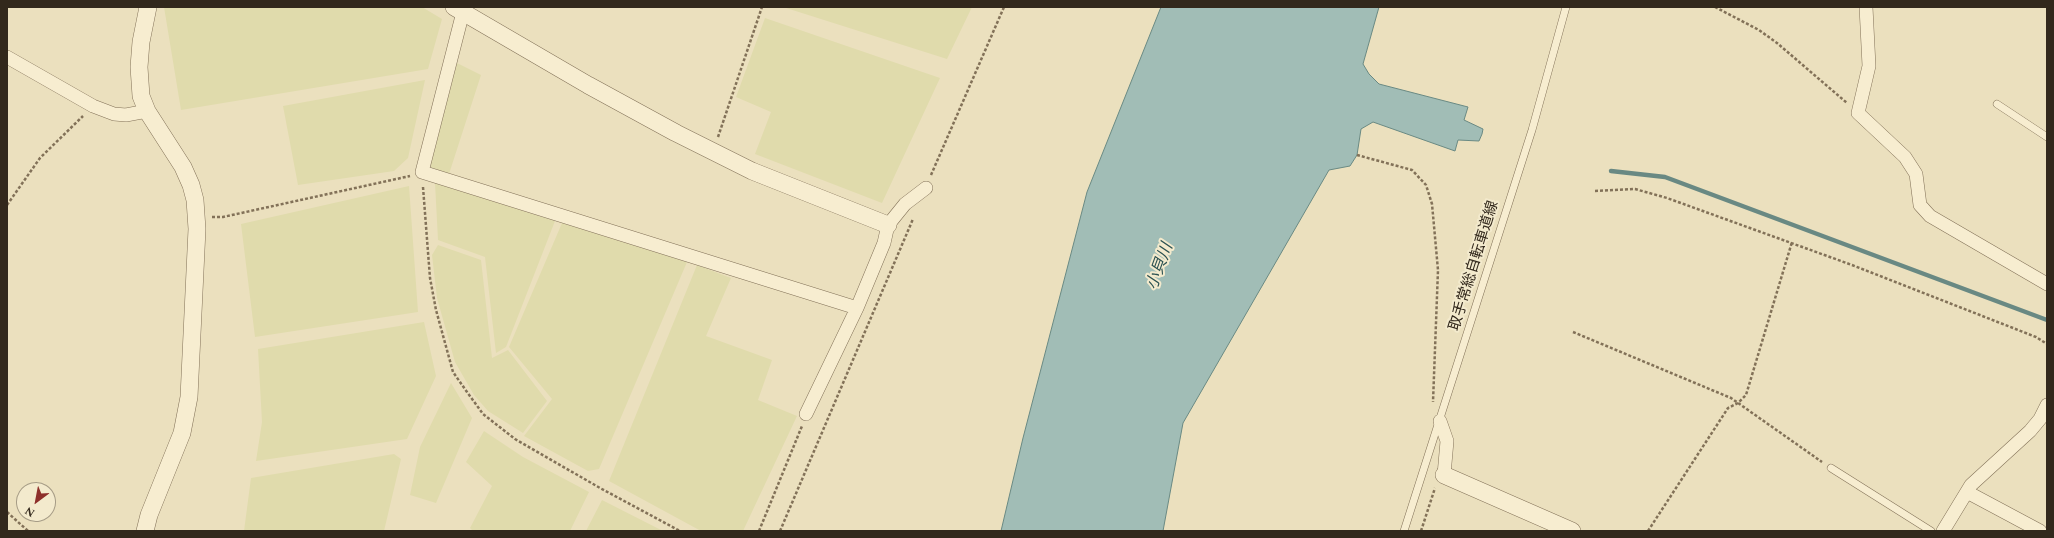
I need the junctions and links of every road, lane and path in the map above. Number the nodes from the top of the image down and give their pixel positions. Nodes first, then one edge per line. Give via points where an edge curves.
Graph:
1 (148, 7) edge
2 (762, 7) edge
3 (1004, 7) edge
4 (1566, 7) edge
5 (1716, 7) edge
6 (1866, 7) edge
7 (461, 9) edge
8 (7, 57) edge
9 (1997, 104) dead end
10 (93, 106) junction
11 (147, 111) junction
12 (1858, 113) junction
13 (2047, 137) edge
14 (714, 152) junction
15 (1357, 155) dead end
16 (422, 172) junction
17 (926, 188) joint
18 (1595, 191) dead end
19 (7, 205) edge
20 (197, 217) junction
21 (913, 217) dead end
22 (888, 224) junction
23 (1792, 242) junction
24 (2047, 284) edge
25 (857, 308) junction
26 (1573, 332) dead end
27 (2047, 344) edge
28 (1738, 403) junction
29 (2047, 405) edge
30 (806, 414) joint
31 (1440, 421) junction
32 (1831, 468) joint
33 (1444, 475) junction
34 (1967, 492) junction
35 (7, 512) edge
36 (28, 531) edge
37 (146, 531) edge
38 (680, 531) edge
39 (759, 531) edge
40 (780, 531) edge
41 (1404, 531) edge
42 (1421, 531) edge
43 (1572, 531) edge
44 (1648, 531) edge
45 (1931, 531) edge
46 (1943, 531) edge
47 (2040, 531) edge

1 - 11 street via 139,67 141,96
2 - 14 path
3 - 17 path
4 - 31 lane, 取手常総自転車道線 via 1532,130
5 - 12 path via 1759,30
6 - 12 street via 1868,66
7 - 14 street via 588,85
7 - 16 street
8 - 10 street
9 - 13 lane
10 - 11 street via 114,114 126,115
10 - 19 path via 40,158
11 - 20 street via 191,185
12 - 24 street via 1906,157 1916,174 1920,205 1930,216
14 - 22 street via 752,171
15 - 31 path via 1412,170 1426,185 1432,204 1438,270 1432,372 1433,410
16 - 20 path via 223,217
16 - 25 street
16 - 38 path via 430,278 436,310 453,372 467,392 484,414 515,439
17 - 22 street via 905,204
18 - 23 path via 1635,189
20 - 37 street via 189,397 182,433 149,515
21 - 40 path
22 - 25 street via 884,243
23 - 27 path
23 - 28 path via 1746,395
25 - 30 street
26 - 28 path
28 - 32 path
28 - 44 path via 1728,408
29 - 34 street via 2030,431 1971,485
30 - 39 path
31 - 33 street via 1447,441
31 - 41 lane, 取手常総自転車道線
32 - 45 lane
33 - 42 path via 1436,485
33 - 43 street
34 - 46 street
34 - 47 street
35 - 36 path

